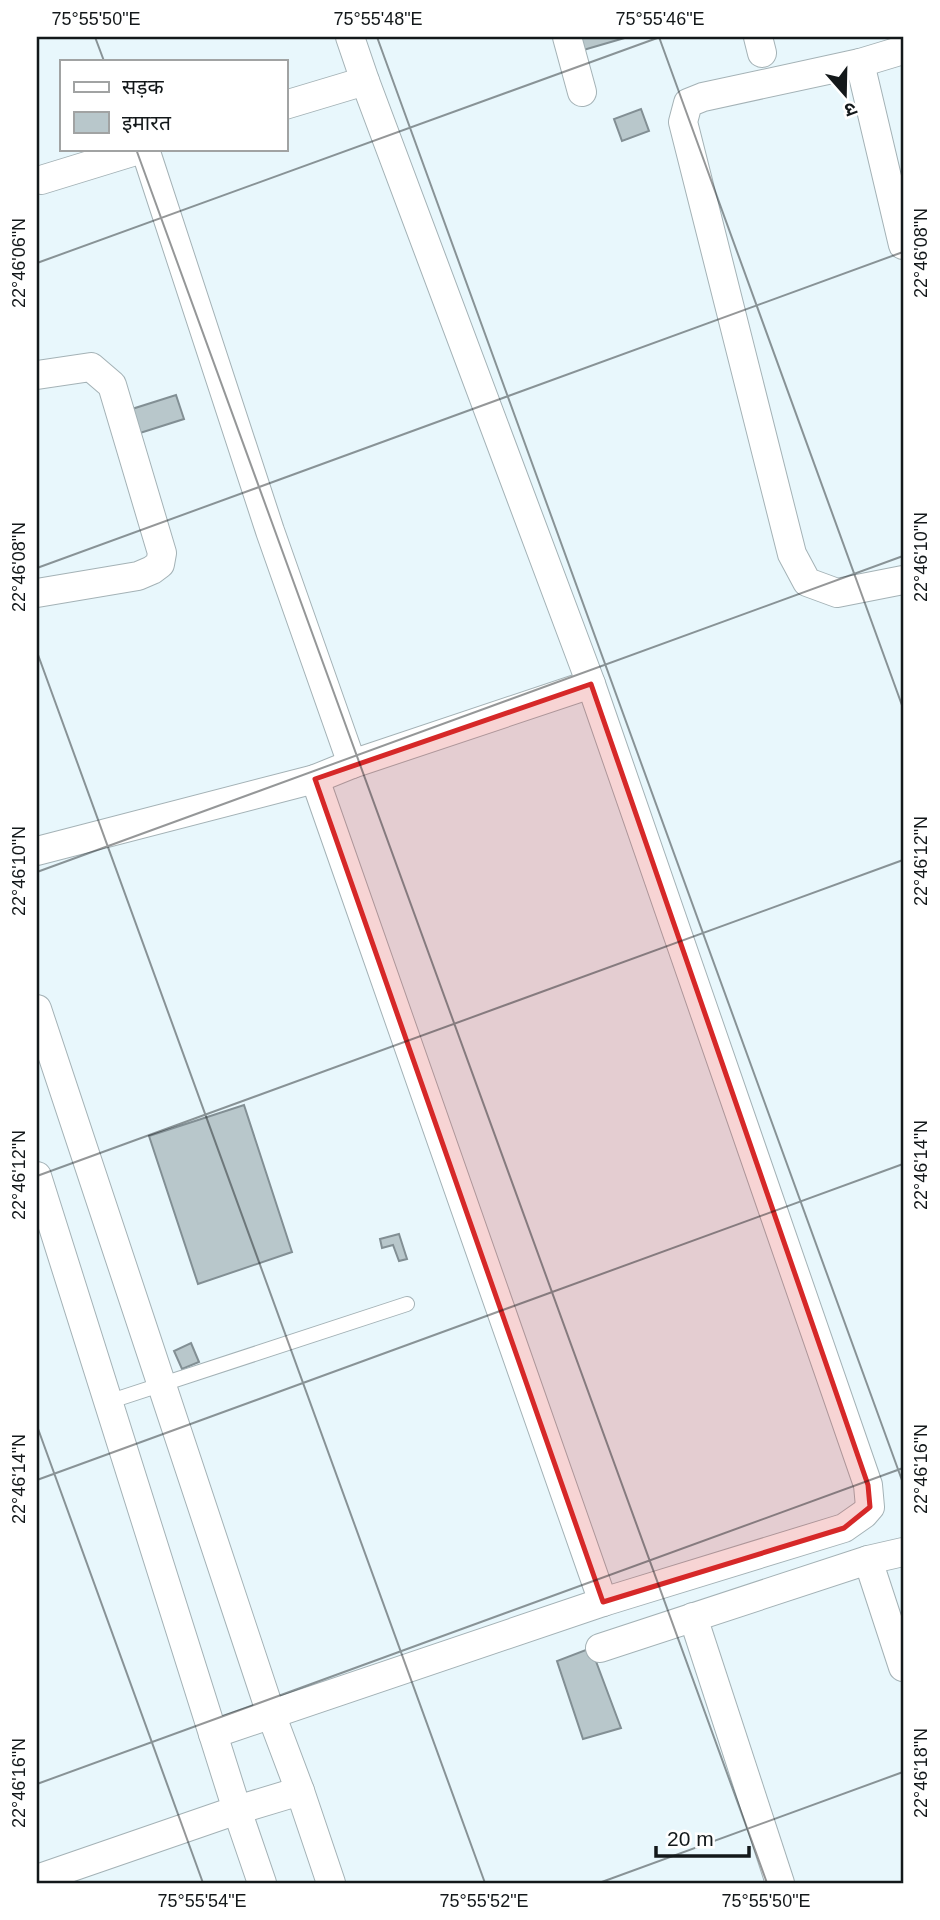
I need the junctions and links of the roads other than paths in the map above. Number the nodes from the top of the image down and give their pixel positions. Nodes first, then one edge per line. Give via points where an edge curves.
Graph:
1 (350, 37) edge
2 (567, 37) edge
3 (903, 50) edge
4 (860, 63) junction
5 (365, 81) junction
6 (582, 92) dead end
7 (287, 104) edge
8 (140, 150) edge
9 (143, 150) edge
10 (41, 180) dead end
11 (903, 244) edge
12 (37, 375) edge
13 (903, 580) edge
14 (37, 593) edge
15 (591, 684) junction
16 (352, 764) junction
17 (315, 779) junction
18 (37, 851) edge
19 (37, 1009) edge
20 (37, 1176) edge
21 (407, 1304) dead end
22 (161, 1384) junction
23 (108, 1402) junction
24 (903, 1552) edge
25 (868, 1560) junction
26 (603, 1602) junction
27 (693, 1617) junction
28 (600, 1648) dead end
29 (903, 1667) edge
30 (271, 1714) junction
31 (213, 1734) junction
32 (300, 1791) junction
33 (237, 1810) junction
34 (37, 1879) edge
35 (262, 1883) edge
36 (331, 1883) edge
37 (780, 1883) edge

1 - 5 street
2 - 6 street
3 - 4 street
4 - 11 street
4 - 13 street via 703,97 688,103 683,121 792,554 807,582 837,593
5 - 7 street
5 - 15 street
8 - 10 street
9 - 16 street
12 - 14 street via 91,367 112,385 162,553 160,564 138,576
15 - 16 street
15 - 26 street via 869,1485 870,1507 844,1528
16 - 17 street
17 - 18 street
17 - 26 street
19 - 22 street
20 - 23 street
21 - 22 lane
22 - 23 lane
22 - 30 street
23 - 31 street
24 - 25 street
25 - 27 street
25 - 29 street
26 - 30 street
27 - 28 street
27 - 37 street
30 - 31 street
30 - 32 street
31 - 33 street
32 - 33 street
32 - 36 street
33 - 34 street
33 - 35 street

